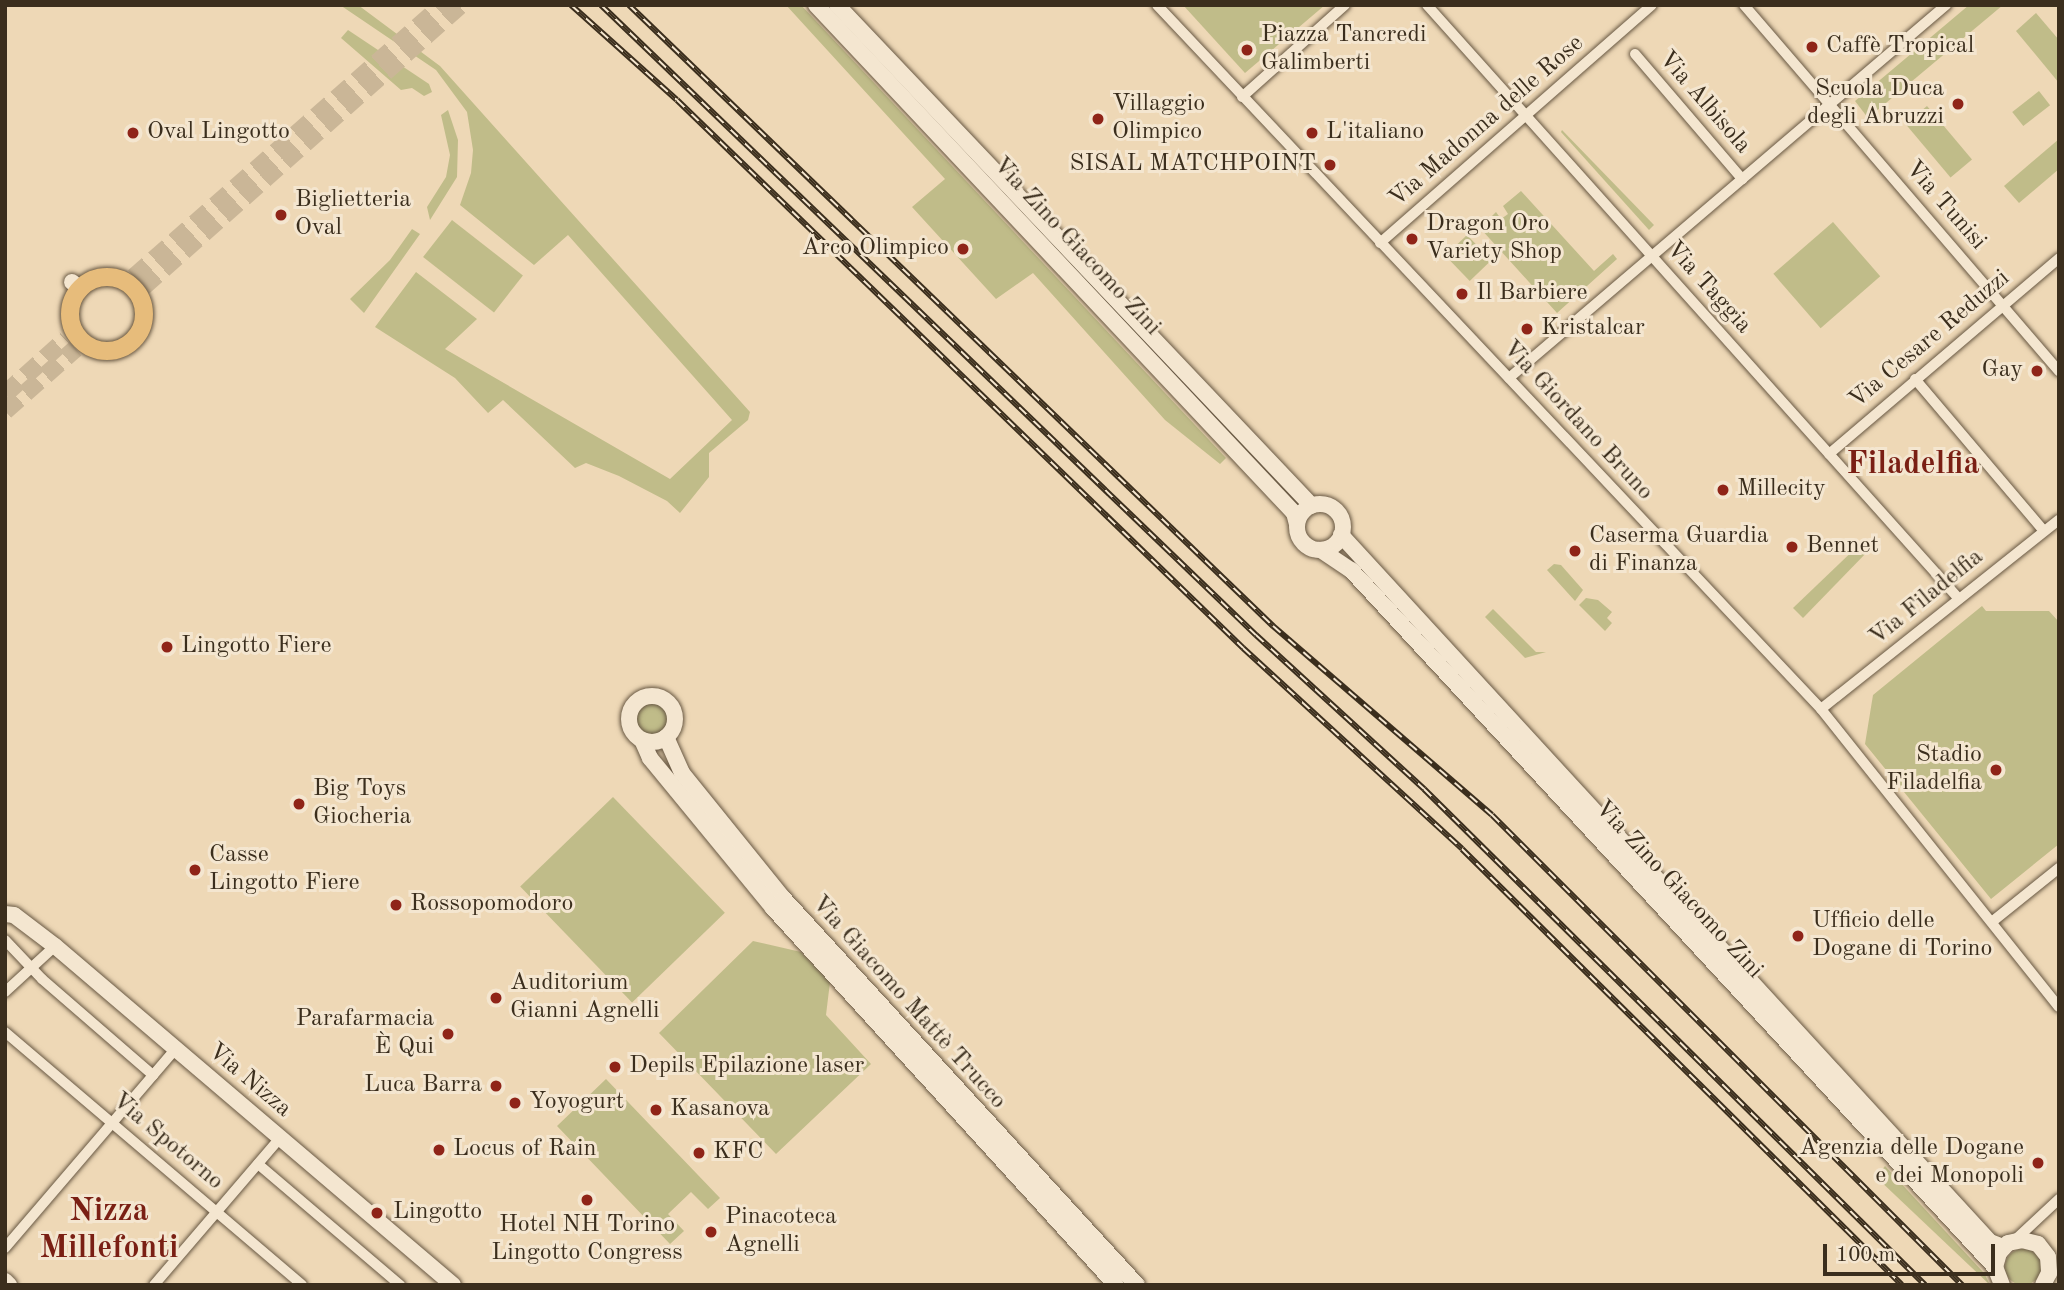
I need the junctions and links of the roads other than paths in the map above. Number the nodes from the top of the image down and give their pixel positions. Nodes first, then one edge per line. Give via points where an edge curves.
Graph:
1 (817, 5) edge
2 (837, 5) edge
3 (1157, 5) edge
4 (1345, 5) edge
5 (1427, 5) edge
6 (1652, 5) edge
7 (1744, 5) edge
8 (1946, 5) edge
9 (1635, 54) dead end
10 (1242, 97) junction
11 (1830, 104) junction
12 (1526, 116) junction
13 (1742, 179) junction
14 (1380, 243) junction
15 (1651, 256) junction
16 (2059, 258) edge
17 (2002, 305) junction
18 (75, 340) joint
19 (2059, 372) edge
20 (1509, 378) junction
21 (1915, 379) junction
22 (1829, 454) junction
23 (1312, 506) junction
24 (2059, 520) edge
25 (1297, 524) junction
26 (2044, 531) junction
27 (1341, 535) junction
28 (1321, 550) junction
29 (1959, 599) junction
30 (1821, 709) junction
31 (666, 737) junction
32 (642, 740) junction
33 (2059, 868) edge
34 (8, 912) edge
35 (1993, 921) junction
36 (5, 940) edge
37 (55, 946) junction
38 (32, 968) junction
39 (5, 992) edge
40 (2059, 1007) edge
41 (5, 1032) edge
42 (175, 1050) junction
43 (153, 1075) junction
44 (112, 1123) junction
45 (275, 1144) dead end
46 (258, 1164) junction
47 (2059, 1199) edge
48 (216, 1212) junction
49 (2009, 1244) junction
50 (5, 1248) edge
51 (1995, 1267) junction
52 (2049, 1279) edge
53 (5, 1281) edge
54 (9, 1285) edge
55 (154, 1285) edge
56 (302, 1285) edge
57 (400, 1285) edge
58 (453, 1285) edge
59 (1116, 1285) edge
60 (1137, 1285) edge
61 (2002, 1285) edge

1 - 25 street, Via Zino Giacomo Zini via 1294,513
2 - 23 street, Via Zino Giacomo Zini
3 - 10 street, Via Giordano Bruno
4 - 10 street
5 - 12 street, Via Taggia
6 - 12 street, Via Madonna delle Rose
7 - 11 street, Via Tunisi
8 - 11 street
9 - 13 street, Via Albisola
10 - 14 street, Via Giordano Bruno
11 - 13 street
11 - 17 street, Via Tunisi
12 - 14 street, Via Madonna delle Rose
12 - 15 street, Via Taggia
13 - 15 street
14 - 20 street, Via Giordano Bruno
15 - 20 street
15 - 22 street, Via Taggia
16 - 17 street, Via Cesare Reduzzi
17 - 19 street, Via Tunisi
17 - 21 street, Via Cesare Reduzzi
18 - 18 main road via 102,350 131,341 143,318 135,285 102,277 76,285 70,314
20 - 30 street, Via Giordano Bruno
21 - 22 street, Via Cesare Reduzzi
21 - 26 street
22 - 29 street, Via Taggia
23 - 25 street
23 - 27 street via 1325,505 1336,511 1342,522
24 - 26 street, Via Filadelfia
25 - 28 street via 1304,543
26 - 29 street, Via Filadelfia
27 - 28 street via 1334,545
27 - 49 street, Via Zino Giacomo Zini via 1990,1242
28 - 51 street, Via Zino Giacomo Zini via 1351,570
29 - 30 street, Via Filadelfia
30 - 35 street, Via Giordano Bruno
31 - 32 street
31 - 32 street via 675,723 674,711 665,700 650,696 636,702 630,711 631,729
31 - 60 street, Via Giacomo Mattè Trucco via 682,773 783,898
32 - 59 street, Via Giacomo Mattè Trucco via 650,758 773,908
33 - 35 street
34 - 37 street, Via Nizza
35 - 40 street, Via Giordano Bruno
36 - 38 street
37 - 38 street
37 - 42 street, Via Nizza
38 - 39 street
38 - 43 street
41 - 44 street, Via Spotorno
42 - 43 street
42 - 58 street, Via Nizza
43 - 44 street
44 - 48 street, Via Spotorno
44 - 50 street
45 - 46 street
46 - 48 street
46 - 57 street
47 - 49 street
48 - 55 street
48 - 56 street, Via Spotorno
49 - 51 street
49 - 52 street, Via Zino Giacomo Zini via 2030,1241 2044,1250
51 - 61 street
53 - 54 street

